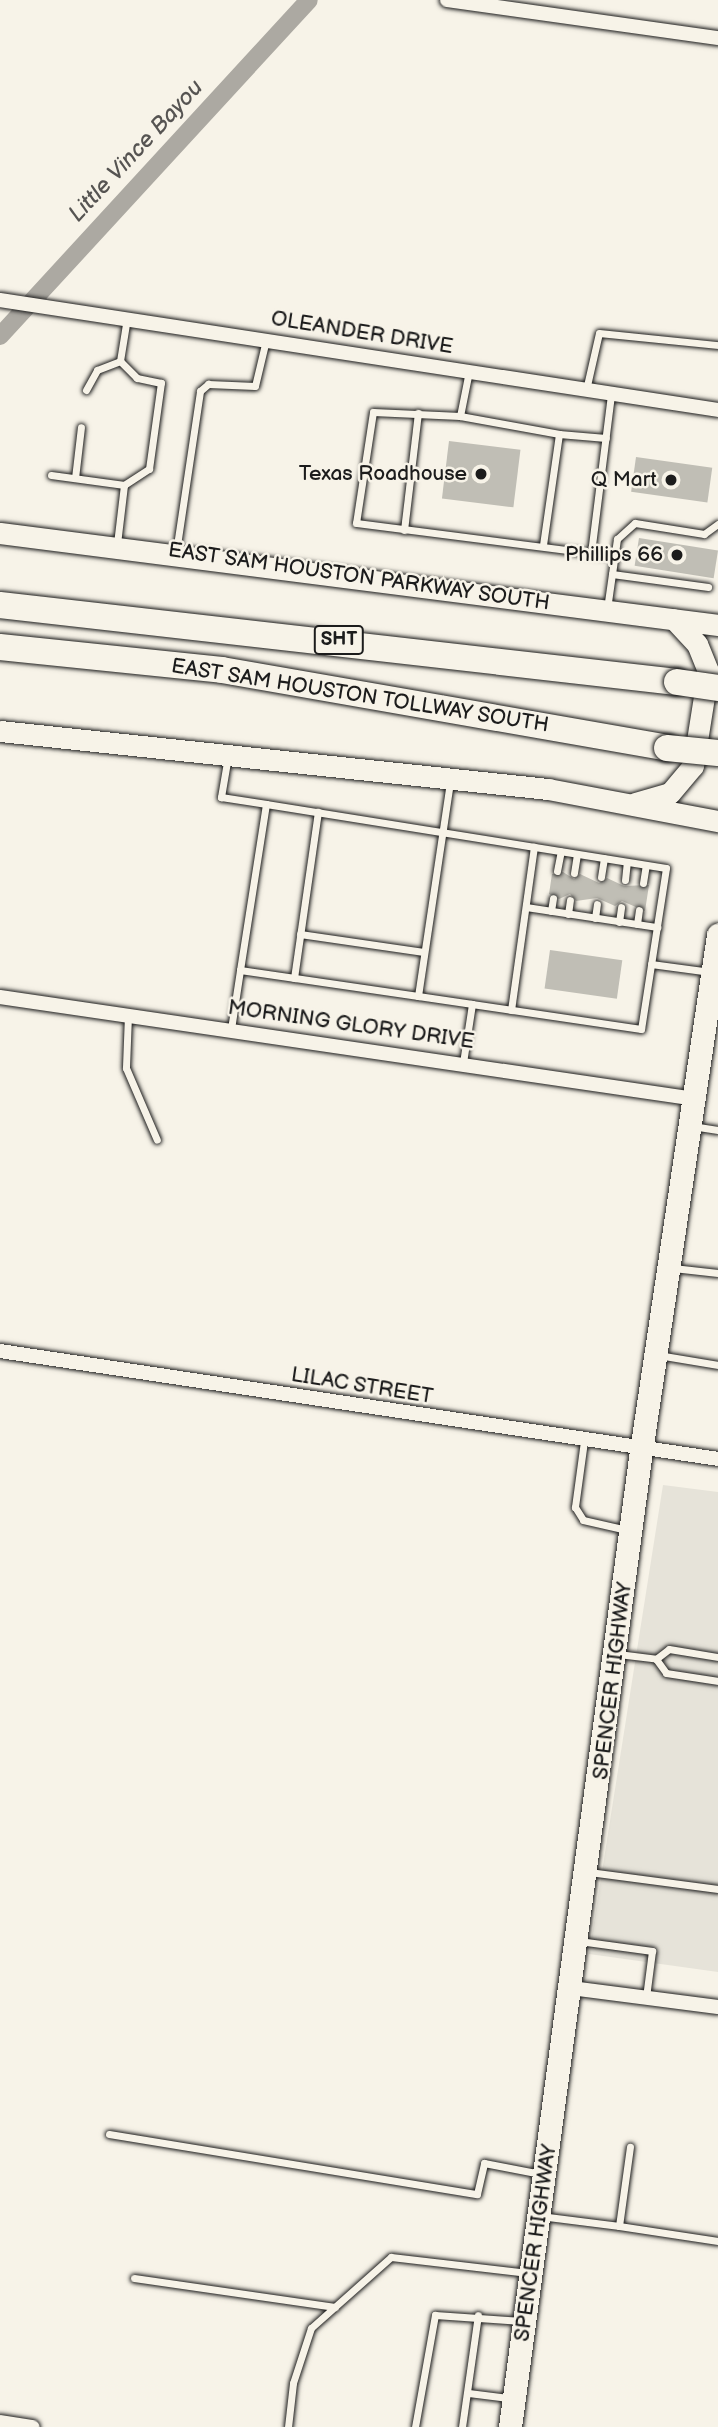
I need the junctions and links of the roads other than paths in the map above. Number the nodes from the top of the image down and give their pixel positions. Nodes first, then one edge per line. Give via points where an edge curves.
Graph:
1 (447, 0) edge
2 (718, 38) edge
3 (0, 300) edge
4 (127, 317) junction
5 (266, 340) junction
6 (718, 345) edge
7 (120, 360) junction
8 (469, 371) junction
9 (86, 390) dead end
10 (586, 390) junction
11 (611, 393) junction
12 (718, 410) edge
13 (418, 413) junction
14 (460, 416) junction
15 (81, 427) dead end
16 (559, 434) junction
17 (606, 438) junction
18 (51, 475) dead end
19 (75, 478) junction
20 (124, 485) junction
21 (718, 524) edge
22 (404, 530) junction
23 (0, 533) edge
24 (117, 545) junction
25 (543, 545) junction
26 (176, 552) junction
27 (591, 553) junction
28 (615, 556) junction
29 (612, 574) junction
30 (708, 587) dead end
31 (0, 604) edge
32 (606, 610) junction
33 (674, 619) junction
34 (718, 625) edge
35 (0, 647) edge
36 (718, 688) edge
37 (0, 731) edge
38 (718, 753) edge
39 (228, 755) junction
40 (451, 779) junction
41 (266, 804) junction
42 (629, 804) junction
43 (318, 811) junction
44 (718, 821) edge
45 (443, 832) junction
46 (534, 846) junction
47 (561, 851) junction
48 (577, 854) junction
49 (604, 858) junction
50 (627, 862) junction
51 (646, 865) junction
52 (558, 871) dead end
53 (574, 873) dead end
54 (601, 877) dead end
55 (625, 880) dead end
56 (643, 883) dead end
57 (554, 898) dead end
58 (570, 900) dead end
59 (597, 904) dead end
60 (526, 907) junction
61 (621, 907) dead end
62 (639, 910) dead end
63 (551, 911) junction
64 (568, 914) junction
65 (595, 918) junction
66 (619, 922) junction
67 (637, 924) junction
68 (657, 928) junction
69 (300, 934) junction
70 (718, 935) edge
71 (424, 952) junction
72 (652, 964) junction
73 (240, 970) junction
74 (713, 972) junction
75 (294, 978) junction
76 (418, 996) junction
77 (0, 997) edge
78 (472, 1004) junction
79 (510, 1010) junction
80 (128, 1014) junction
81 (231, 1029) junction
82 (463, 1063) junction
83 (695, 1099) junction
84 (692, 1126) junction
85 (718, 1130) edge
86 (157, 1140) dead end
87 (672, 1268) junction
88 (718, 1273) edge
89 (0, 1351) edge
90 (657, 1355) junction
91 (718, 1365) edge
92 (584, 1441) junction
93 (641, 1451) junction
94 (718, 1459) edge
95 (632, 1531) junction
96 (617, 1654) junction
97 (718, 1657) edge
98 (656, 1659) junction
99 (718, 1681) edge
100 (588, 1872) junction
101 (718, 1889) edge
102 (578, 1941) junction
103 (572, 1989) junction
104 (646, 1998) junction
105 (718, 2007) edge
106 (109, 2134) dead end
107 (629, 2147) dead end
108 (545, 2175) junction
109 (540, 2216) junction
110 (619, 2226) junction
111 (718, 2241) edge
112 (532, 2274) junction
113 (134, 2278) dead end
114 (335, 2307) junction
115 (478, 2315) junction
116 (525, 2321) junction
117 (468, 2393) junction
118 (514, 2399) junction
119 (0, 2422) edge
120 (33, 2427) edge
121 (288, 2427) edge
122 (415, 2427) edge
123 (461, 2427) edge
124 (510, 2427) edge

1 - 2 street
3 - 4 street, OLEANDER DRIVE
4 - 5 street, OLEANDER DRIVE
4 - 7 lane
5 - 8 street, OLEANDER DRIVE
5 - 26 lane via 255,386 208,384 200,391
6 - 10 lane via 599,333
7 - 9 lane via 97,370
7 - 20 lane via 137,378 161,383 149,469
8 - 10 street, OLEANDER DRIVE
8 - 14 lane
10 - 11 street, OLEANDER DRIVE
11 - 12 street, OLEANDER DRIVE
11 - 17 lane
13 - 14 lane
13 - 22 lane
13 - 22 lane via 373,412 356,523
14 - 16 lane
15 - 19 lane
16 - 17 lane
16 - 25 lane
17 - 27 lane
18 - 19 lane
19 - 20 lane
20 - 24 lane
21 - 28 lane via 704,534 635,523 617,539
22 - 25 lane
23 - 24 main road, EAST SAM HOUSTON PARKWAY SOUTH
24 - 26 main road, EAST SAM HOUSTON PARKWAY SOUTH
25 - 27 lane
26 - 32 main road, EAST SAM HOUSTON PARKWAY SOUTH
27 - 28 lane
28 - 29 lane
29 - 30 lane
29 - 32 lane
31 - 36 highway, SHT, bridge
32 - 33 main road, EAST SAM HOUSTON PARKWAY SOUTH
33 - 34 main road, EAST SAM HOUSTON PARKWAY SOUTH
33 - 42 main road via 697,644 708,671 693,766 670,793
35 - 38 highway, EAST SAM HOUSTON TOLLWAY SOUTH / SHT, bridge via 222,670
37 - 39 main road
39 - 40 main road
39 - 41 lane via 221,797
40 - 42 main road
40 - 45 lane
41 - 43 lane
41 - 73 lane
42 - 44 main road
43 - 45 lane
43 - 69 lane
45 - 46 lane
45 - 71 lane
46 - 47 lane
46 - 60 lane
47 - 48 lane
47 - 52 lane
48 - 49 lane
48 - 53 lane
49 - 50 lane
49 - 54 lane
50 - 51 lane
50 - 55 lane
51 - 56 lane
51 - 68 lane via 666,868
57 - 63 lane
58 - 64 lane
59 - 65 lane
60 - 63 lane
60 - 79 lane
61 - 66 lane
62 - 67 lane
63 - 64 lane
64 - 65 lane
65 - 66 lane
66 - 67 lane
67 - 68 lane
68 - 72 lane
69 - 71 lane
69 - 75 lane
70 - 74 main road, SPENCER HIGHWAY
71 - 76 lane
72 - 74 lane
72 - 79 lane via 641,1029
73 - 75 lane
73 - 81 lane
74 - 83 main road, SPENCER HIGHWAY
75 - 76 lane
76 - 78 lane
77 - 80 street, MORNING GLORY DRIVE
78 - 79 lane
78 - 82 lane
80 - 81 street, MORNING GLORY DRIVE
80 - 86 lane via 127,1069
81 - 82 street, MORNING GLORY DRIVE
82 - 83 street, MORNING GLORY DRIVE
83 - 84 main road, SPENCER HIGHWAY
84 - 85 lane
84 - 87 main road, SPENCER HIGHWAY
87 - 88 lane
87 - 90 main road, SPENCER HIGHWAY
89 - 92 street, LILAC STREET
90 - 91 lane
90 - 93 main road, SPENCER HIGHWAY
92 - 93 street, LILAC STREET
92 - 95 lane via 575,1507 583,1520
93 - 94 street, LILAC STREET
93 - 95 main road, SPENCER HIGHWAY
95 - 96 main road, SPENCER HIGHWAY
96 - 98 lane
96 - 100 main road, SPENCER HIGHWAY
97 - 98 lane via 669,1649
98 - 99 lane via 666,1673
100 - 101 lane
100 - 102 main road, SPENCER HIGHWAY
102 - 103 main road, SPENCER HIGHWAY
102 - 104 lane via 652,1951
103 - 104 street
103 - 108 main road, SPENCER HIGHWAY
104 - 105 street
106 - 108 lane via 477,2194 484,2163
107 - 110 lane
108 - 109 main road, SPENCER HIGHWAY
109 - 110 lane
109 - 112 main road, SPENCER HIGHWAY
110 - 111 lane
112 - 114 lane via 391,2257
112 - 116 main road, SPENCER HIGHWAY
113 - 114 lane
114 - 121 lane via 311,2328 293,2383
115 - 116 lane
115 - 117 lane
115 - 122 lane via 435,2315
116 - 118 main road, SPENCER HIGHWAY
117 - 118 lane
117 - 123 lane
118 - 124 main road, SPENCER HIGHWAY
119 - 120 street

